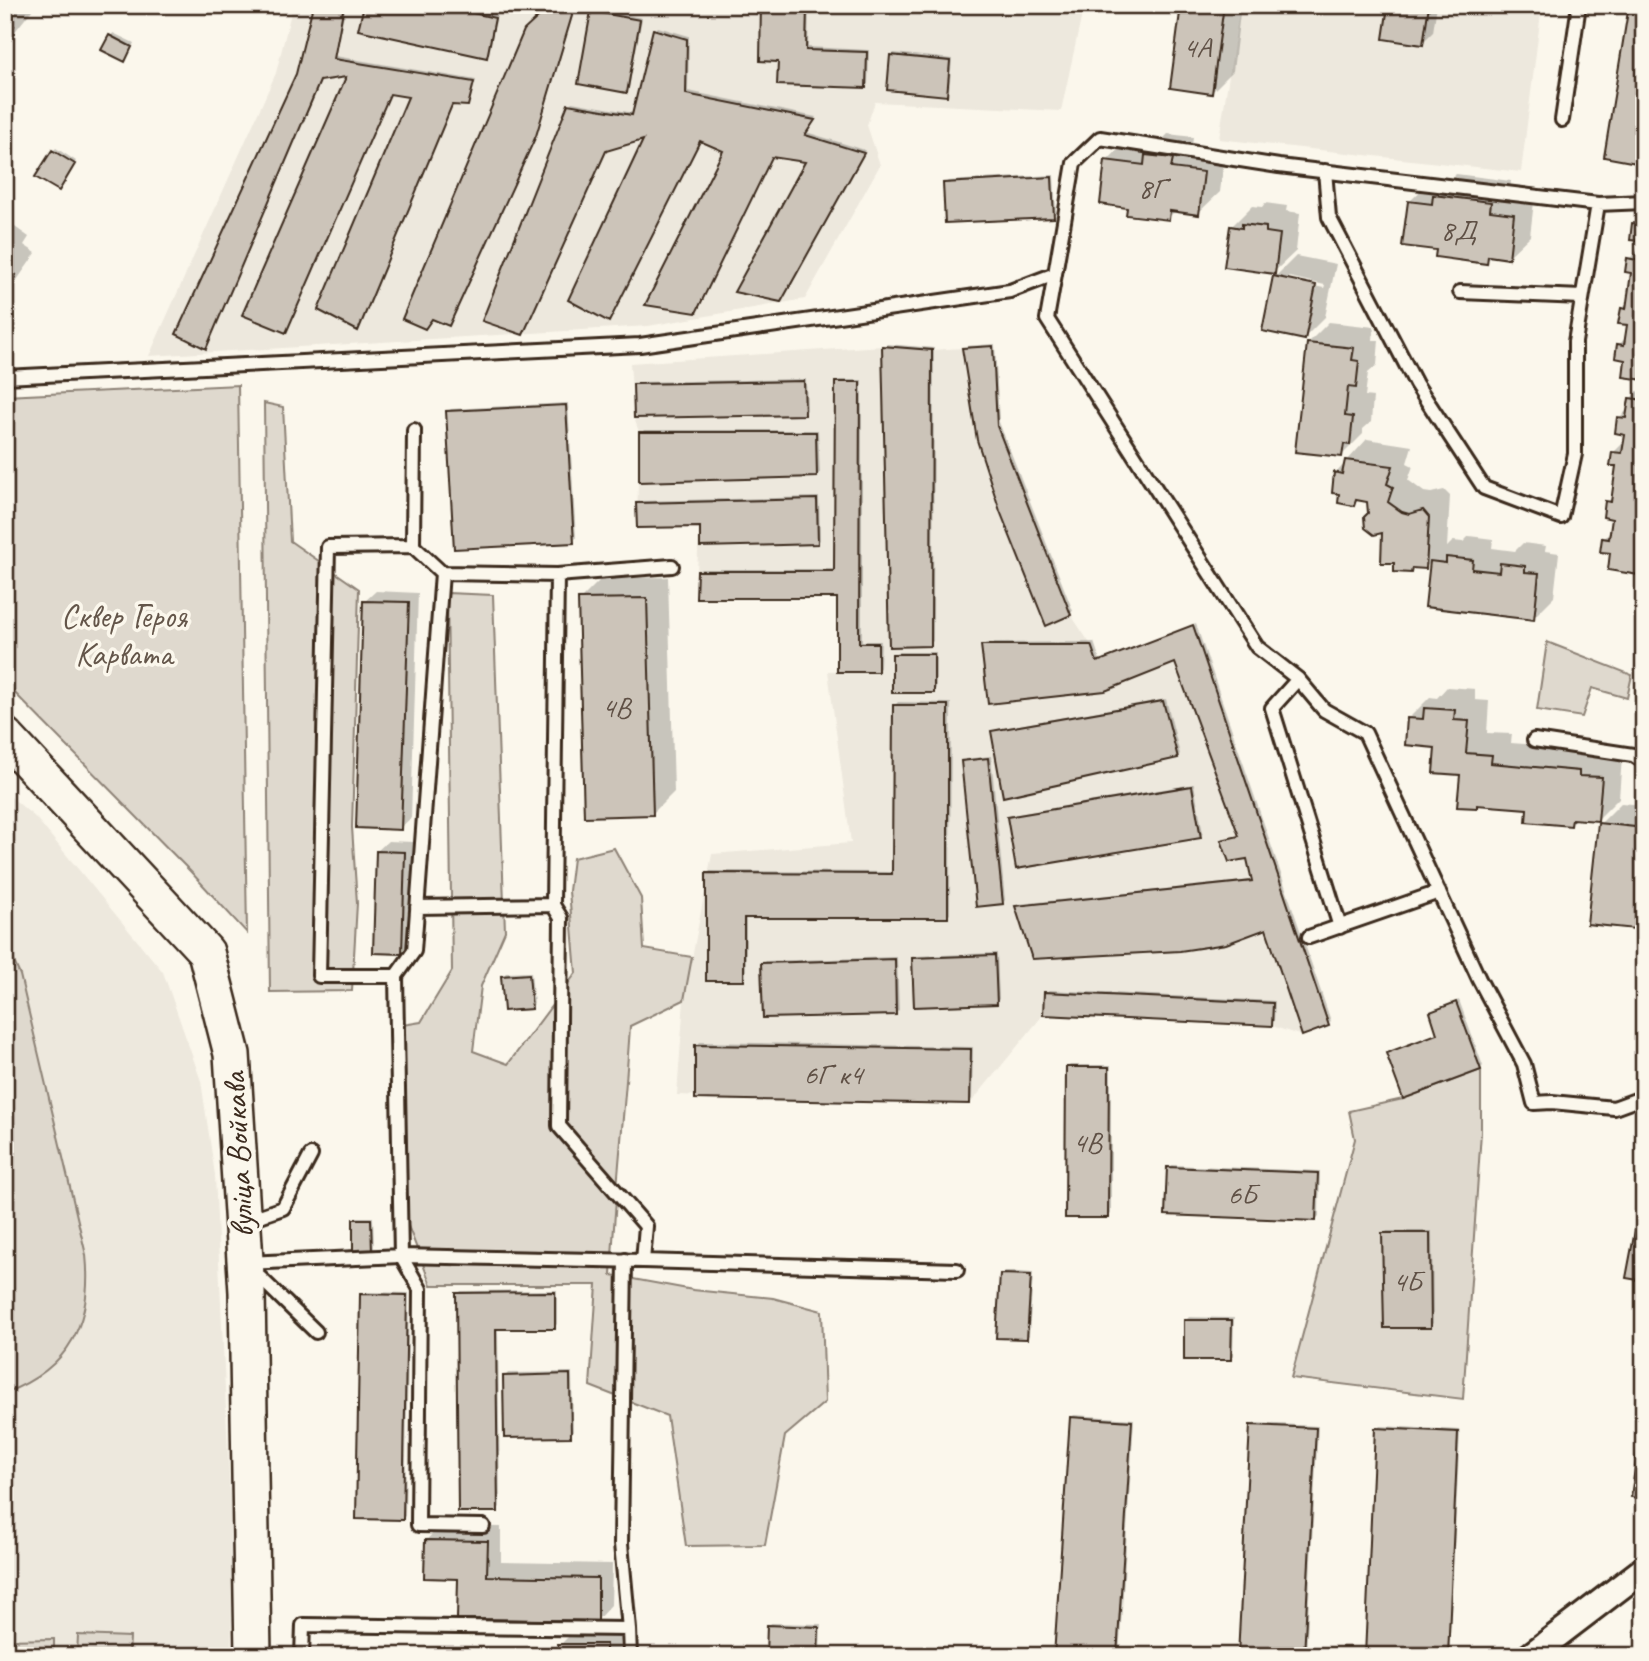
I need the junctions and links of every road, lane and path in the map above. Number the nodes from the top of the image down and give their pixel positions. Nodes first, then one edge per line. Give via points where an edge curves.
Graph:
1 (1579, 5) edge
2 (1562, 120) dead end
3 (1325, 172) junction
4 (1644, 202) edge
5 (1598, 204) junction
6 (1055, 274) junction
7 (1460, 292) dead end
8 (1582, 297) junction
9 (5, 377) edge
10 (414, 430) dead end
11 (413, 546) junction
12 (672, 566) dead end
13 (442, 573) junction
14 (557, 575) junction
15 (1298, 679) junction
16 (5, 736) edge
17 (1534, 740) dead end
18 (1644, 762) edge
19 (1439, 892) junction
20 (553, 905) junction
21 (417, 907) junction
22 (1340, 927) junction
23 (1309, 937) dead end
24 (396, 976) junction
25 (1644, 1097) edge
26 (310, 1155) dead end
27 (242, 1222) junction
28 (401, 1256) junction
29 (625, 1260) junction
30 (643, 1261) junction
31 (245, 1263) junction
32 (957, 1270) dead end
33 (316, 1332) dead end
34 (483, 1526) dead end
35 (1644, 1569) edge
36 (629, 1629) junction
37 (253, 1656) edge
38 (302, 1656) edge
39 (630, 1656) edge
40 (1530, 1656) edge

1 - 2 lane
3 - 5 lane
3 - 6 lane via 1100,138 1074,163
3 - 8 lane via 1329,216 1416,384 1484,488 1561,517 1575,454 1575,342
4 - 5 lane
5 - 8 lane
6 - 9 lane via 1010,291 640,345
6 - 15 lane via 1047,319 1257,647
7 - 8 lane
10 - 11 lane
11 - 13 lane
11 - 24 lane via 328,547 319,976
12 - 14 lane
13 - 14 lane
13 - 21 lane
14 - 20 lane
15 - 19 lane via 1324,710 1365,733
15 - 22 lane via 1272,708
16 - 27 main road, вуліца Войкава via 206,952 232,1054
17 - 18 lane via 1633,755
19 - 22 lane
19 - 25 lane via 1524,1064 1534,1103 1614,1108
20 - 21 lane
20 - 30 lane via 561,918 559,1126 646,1226
21 - 24 lane via 414,951
22 - 23 lane
24 - 28 lane
26 - 27 lane via 284,1208
27 - 31 main road, вуліца Войкава
28 - 29 lane
28 - 31 lane
28 - 34 lane via 420,1289 418,1525
29 - 30 lane
29 - 36 lane via 621,1544
30 - 32 lane
31 - 33 lane
31 - 37 main road, вуліца Войкава
35 - 40 street
36 - 38 lane via 303,1625
36 - 39 lane

